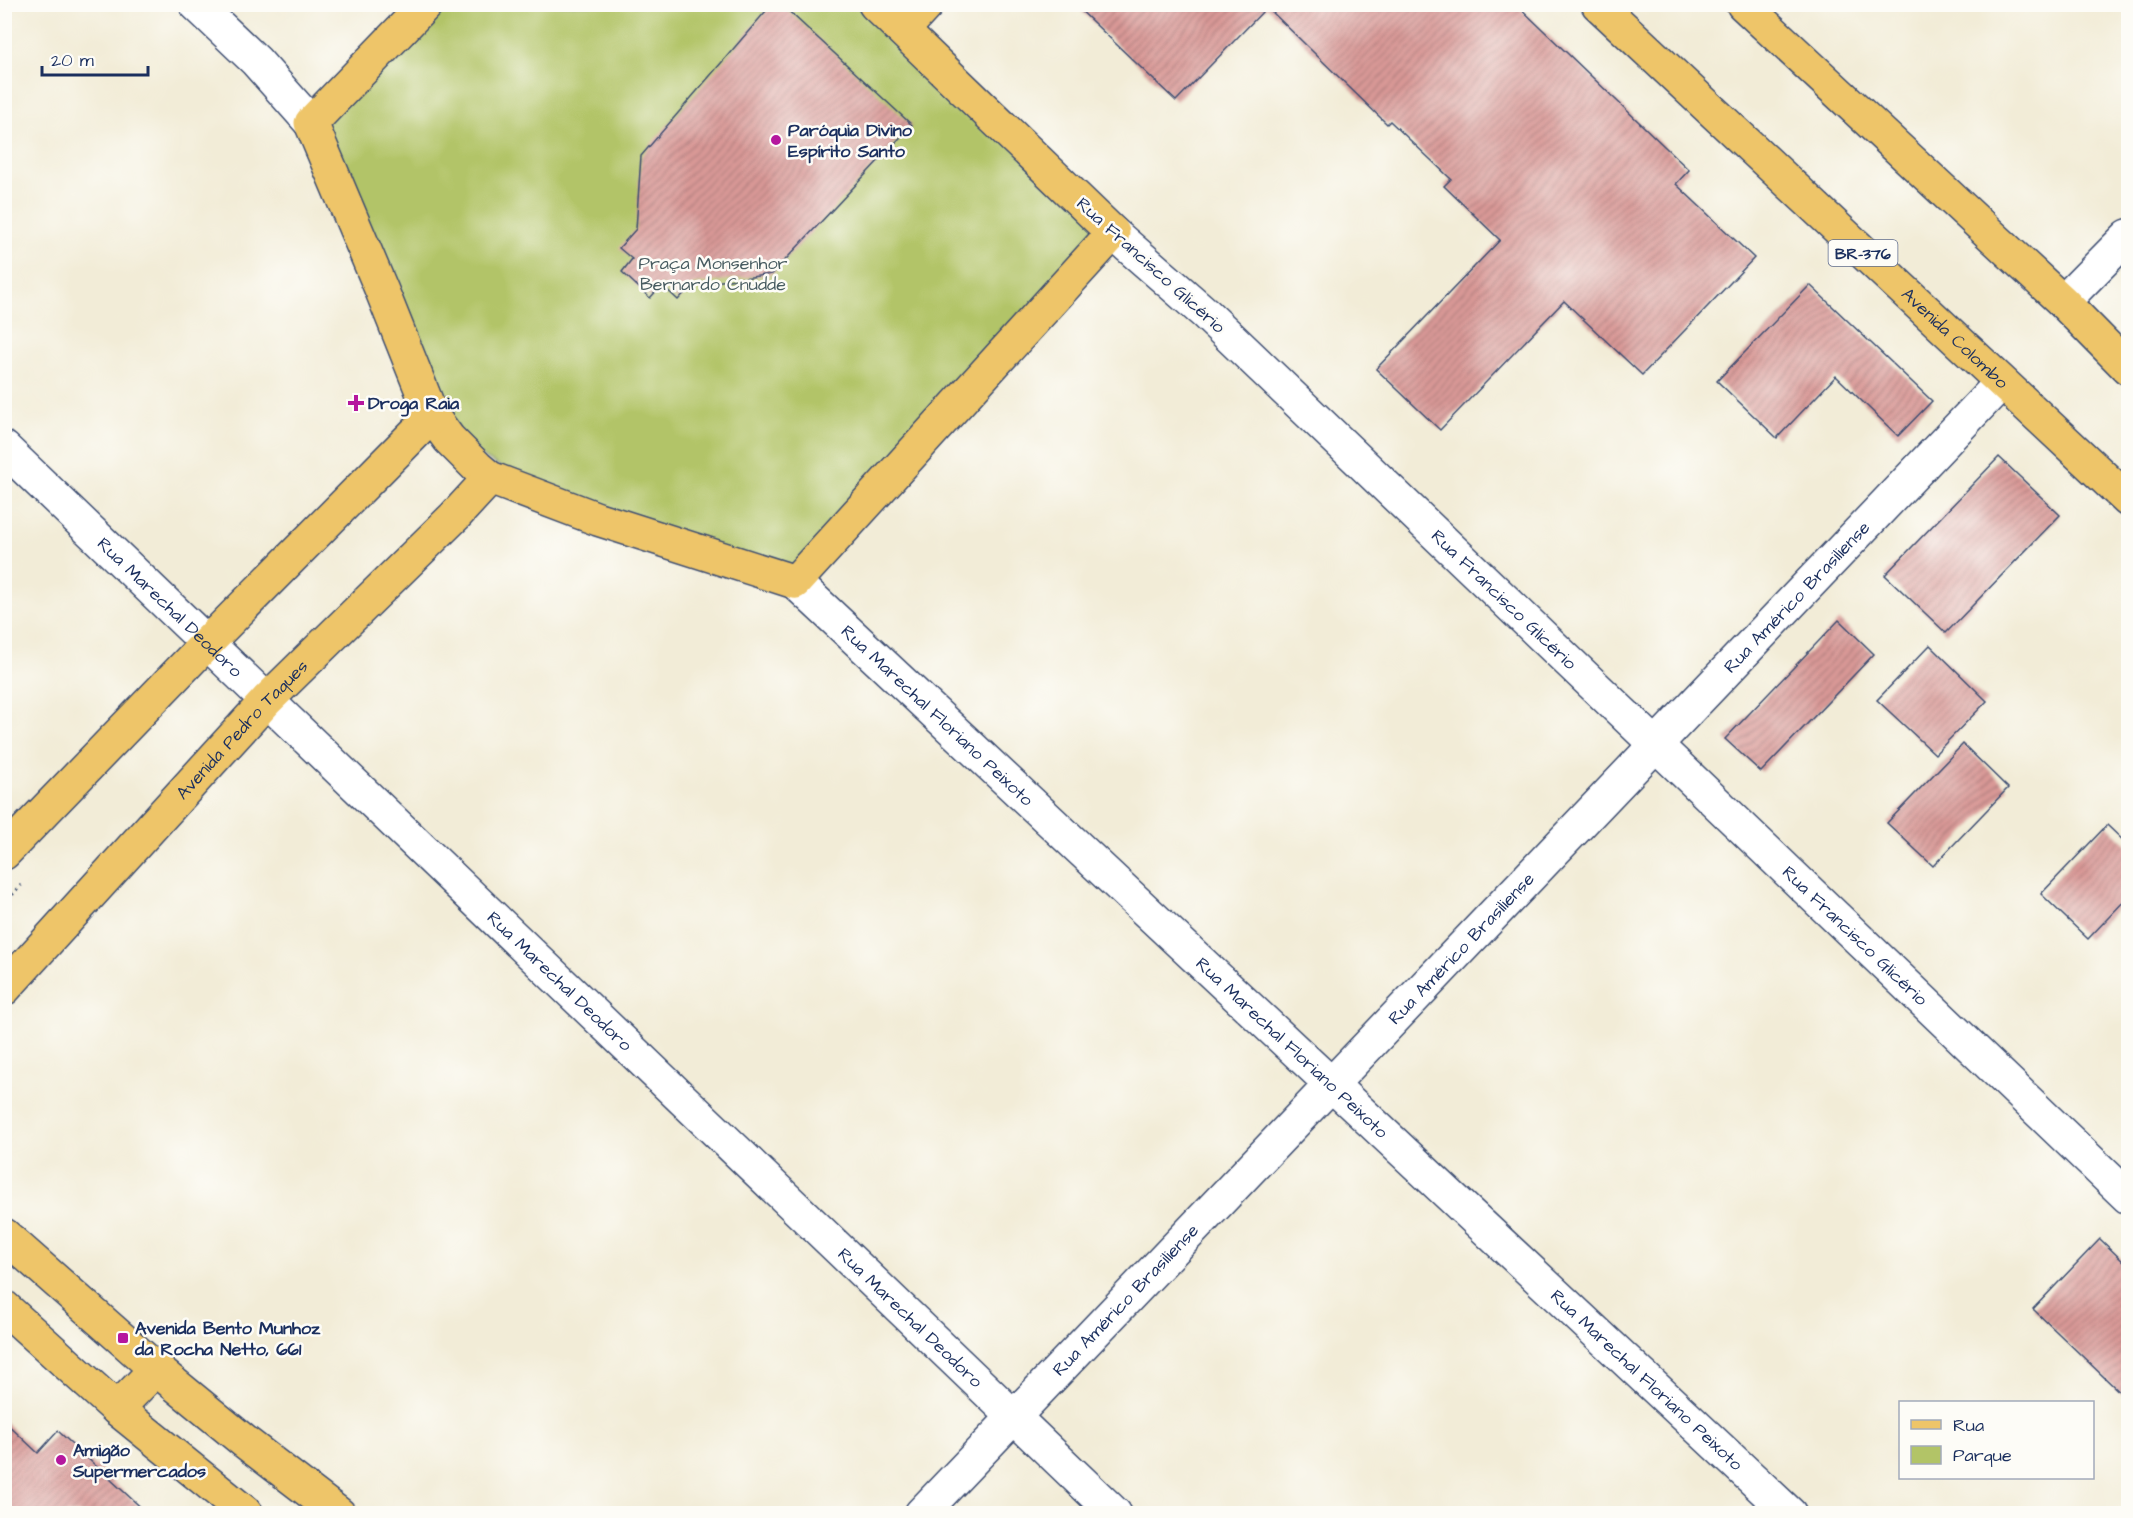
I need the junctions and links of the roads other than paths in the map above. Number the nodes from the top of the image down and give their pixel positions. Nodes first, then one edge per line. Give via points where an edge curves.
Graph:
1 (196, 4) edge
2 (426, 4) edge
3 (875, 4) edge
4 (927, 4) edge
5 (1598, 4) edge
6 (1743, 4) edge
7 (903, 30) junction
8 (311, 123) junction
9 (1113, 233) junction
10 (2128, 236) edge
11 (2063, 302) junction
12 (2128, 368) edge
13 (2001, 382) junction
14 (432, 416) junction
15 (4, 448) edge
16 (490, 478) junction
17 (2128, 500) edge
18 (795, 582) junction
19 (207, 643) junction
20 (267, 700) junction
21 (1656, 743) junction
22 (4, 853) edge
23 (4, 988) edge
24 (1331, 1084) junction
25 (2128, 1197) edge
26 (4, 1235) edge
27 (4, 1307) edge
28 (156, 1369) junction
29 (117, 1409) junction
30 (1014, 1416) junction
31 (247, 1514) edge
32 (339, 1514) edge
33 (921, 1514) edge
34 (1115, 1514) edge
35 (1790, 1514) edge

1 - 8 street via 256,61
2 - 8 main road
3 - 7 main road, Rua Francisco Glicério
4 - 7 main road
5 - 13 main road, Avenida Colombo / BR-376
6 - 11 main road
7 - 9 main road, Rua Francisco Glicério
8 - 14 main road
9 - 18 main road
9 - 21 street, Rua Francisco Glicério via 1206,314
10 - 11 street
11 - 12 main road
13 - 17 main road, Avenida Colombo / BR-376
13 - 21 street, Rua Américo Brasiliense
14 - 16 main road via 449,439
14 - 19 main road
15 - 19 street, Rua Marechal Deodoro
16 - 18 main road via 598,519
16 - 20 main road, Avenida Pedro Taques
18 - 24 street, Rua Marechal Floriano Peixoto
19 - 20 street, Rua Marechal Deodoro
19 - 22 main road
20 - 23 main road, Avenida Pedro Taques
20 - 30 street, Rua Marechal Deodoro
21 - 24 street, Rua Américo Brasiliense
21 - 25 street, Rua Francisco Glicério
24 - 30 street, Rua Américo Brasiliense
24 - 35 street, Rua Marechal Floriano Peixoto
26 - 28 main road
27 - 29 main road
28 - 29 main road
28 - 32 main road
29 - 31 main road
30 - 33 street, Rua Américo Brasiliense
30 - 34 street, Rua Marechal Deodoro

